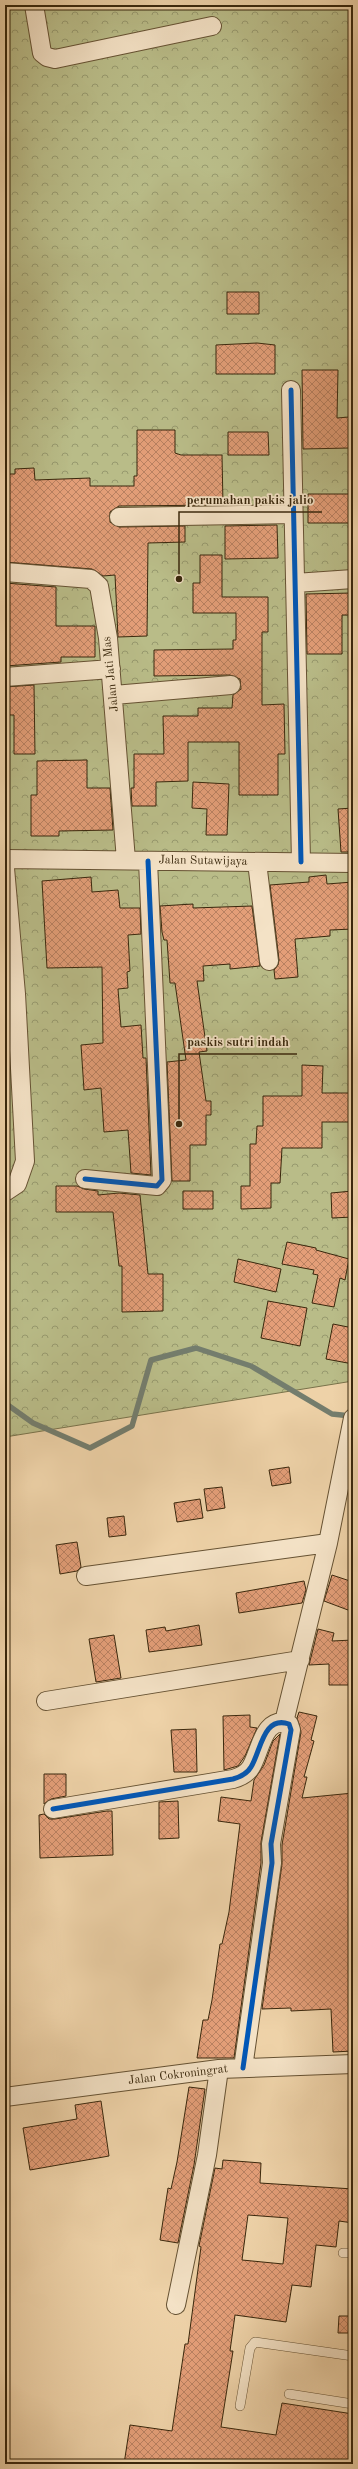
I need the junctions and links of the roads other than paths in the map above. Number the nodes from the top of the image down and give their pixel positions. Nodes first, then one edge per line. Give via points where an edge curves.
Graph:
1 (34, 5) edge
2 (212, 26) dead end
3 (291, 390) dead end
4 (293, 514) junction
5 (119, 517) dead end
6 (5, 572) edge
7 (353, 579) edge
8 (295, 583) junction
9 (111, 669) junction
10 (5, 677) edge
11 (231, 685) dead end
12 (114, 695) junction
13 (5, 859) edge
14 (126, 860) junction
15 (148, 860) junction
16 (257, 862) junction
17 (301, 862) junction
18 (353, 863) edge
19 (5, 868) edge
20 (269, 961) dead end
21 (85, 1179) dead end
22 (5, 1192) edge
23 (353, 1418) edge
24 (347, 1485) edge
25 (328, 1543) junction
26 (86, 1576) dead end
27 (300, 1660) junction
28 (46, 1702) dead end
29 (284, 1722) junction
30 (53, 1809) dead end
31 (353, 2064) edge
32 (243, 2068) junction
33 (218, 2069) junction
34 (5, 2097) edge
35 (343, 2253) dead end
36 (353, 2254) edge
37 (176, 2305) dead end
38 (353, 2356) edge
39 (289, 2394) dead end
40 (353, 2404) edge
41 (240, 2406) dead end

1 - 2 street via 42,53 55,59
3 - 4 street
4 - 5 street
4 - 8 street
6 - 9 street, Jalan Jati Mas via 46,574 95,581 99,586
7 - 8 street
8 - 17 street
9 - 10 street
9 - 12 street, Jalan Jati Mas
11 - 12 street
12 - 14 street, Jalan Jati Mas
13 - 14 street, Jalan Sutawijaya
14 - 15 street, Jalan Sutawijaya
15 - 16 street, Jalan Sutawijaya
15 - 21 street via 162,1180 157,1186
16 - 17 street, Jalan Sutawijaya
16 - 20 street
17 - 18 street, Jalan Sutawijaya
19 - 22 street via 16,994 25,1161 17,1184
23 - 24 street via 347,1443
24 - 25 street
25 - 26 street
25 - 27 street
27 - 28 street
27 - 29 street
29 - 30 street via 273,1723 265,1733 251,1768 243,1776
29 - 32 street via 290,1724 291,1730 271,1844 272,1863
31 - 32 street, Jalan Cokroningrat
32 - 33 street, Jalan Cokroningrat
33 - 34 street, Jalan Cokroningrat
33 - 37 street via 207,2155
35 - 36 lane
38 - 41 lane via 256,2342 250,2348
39 - 40 lane

